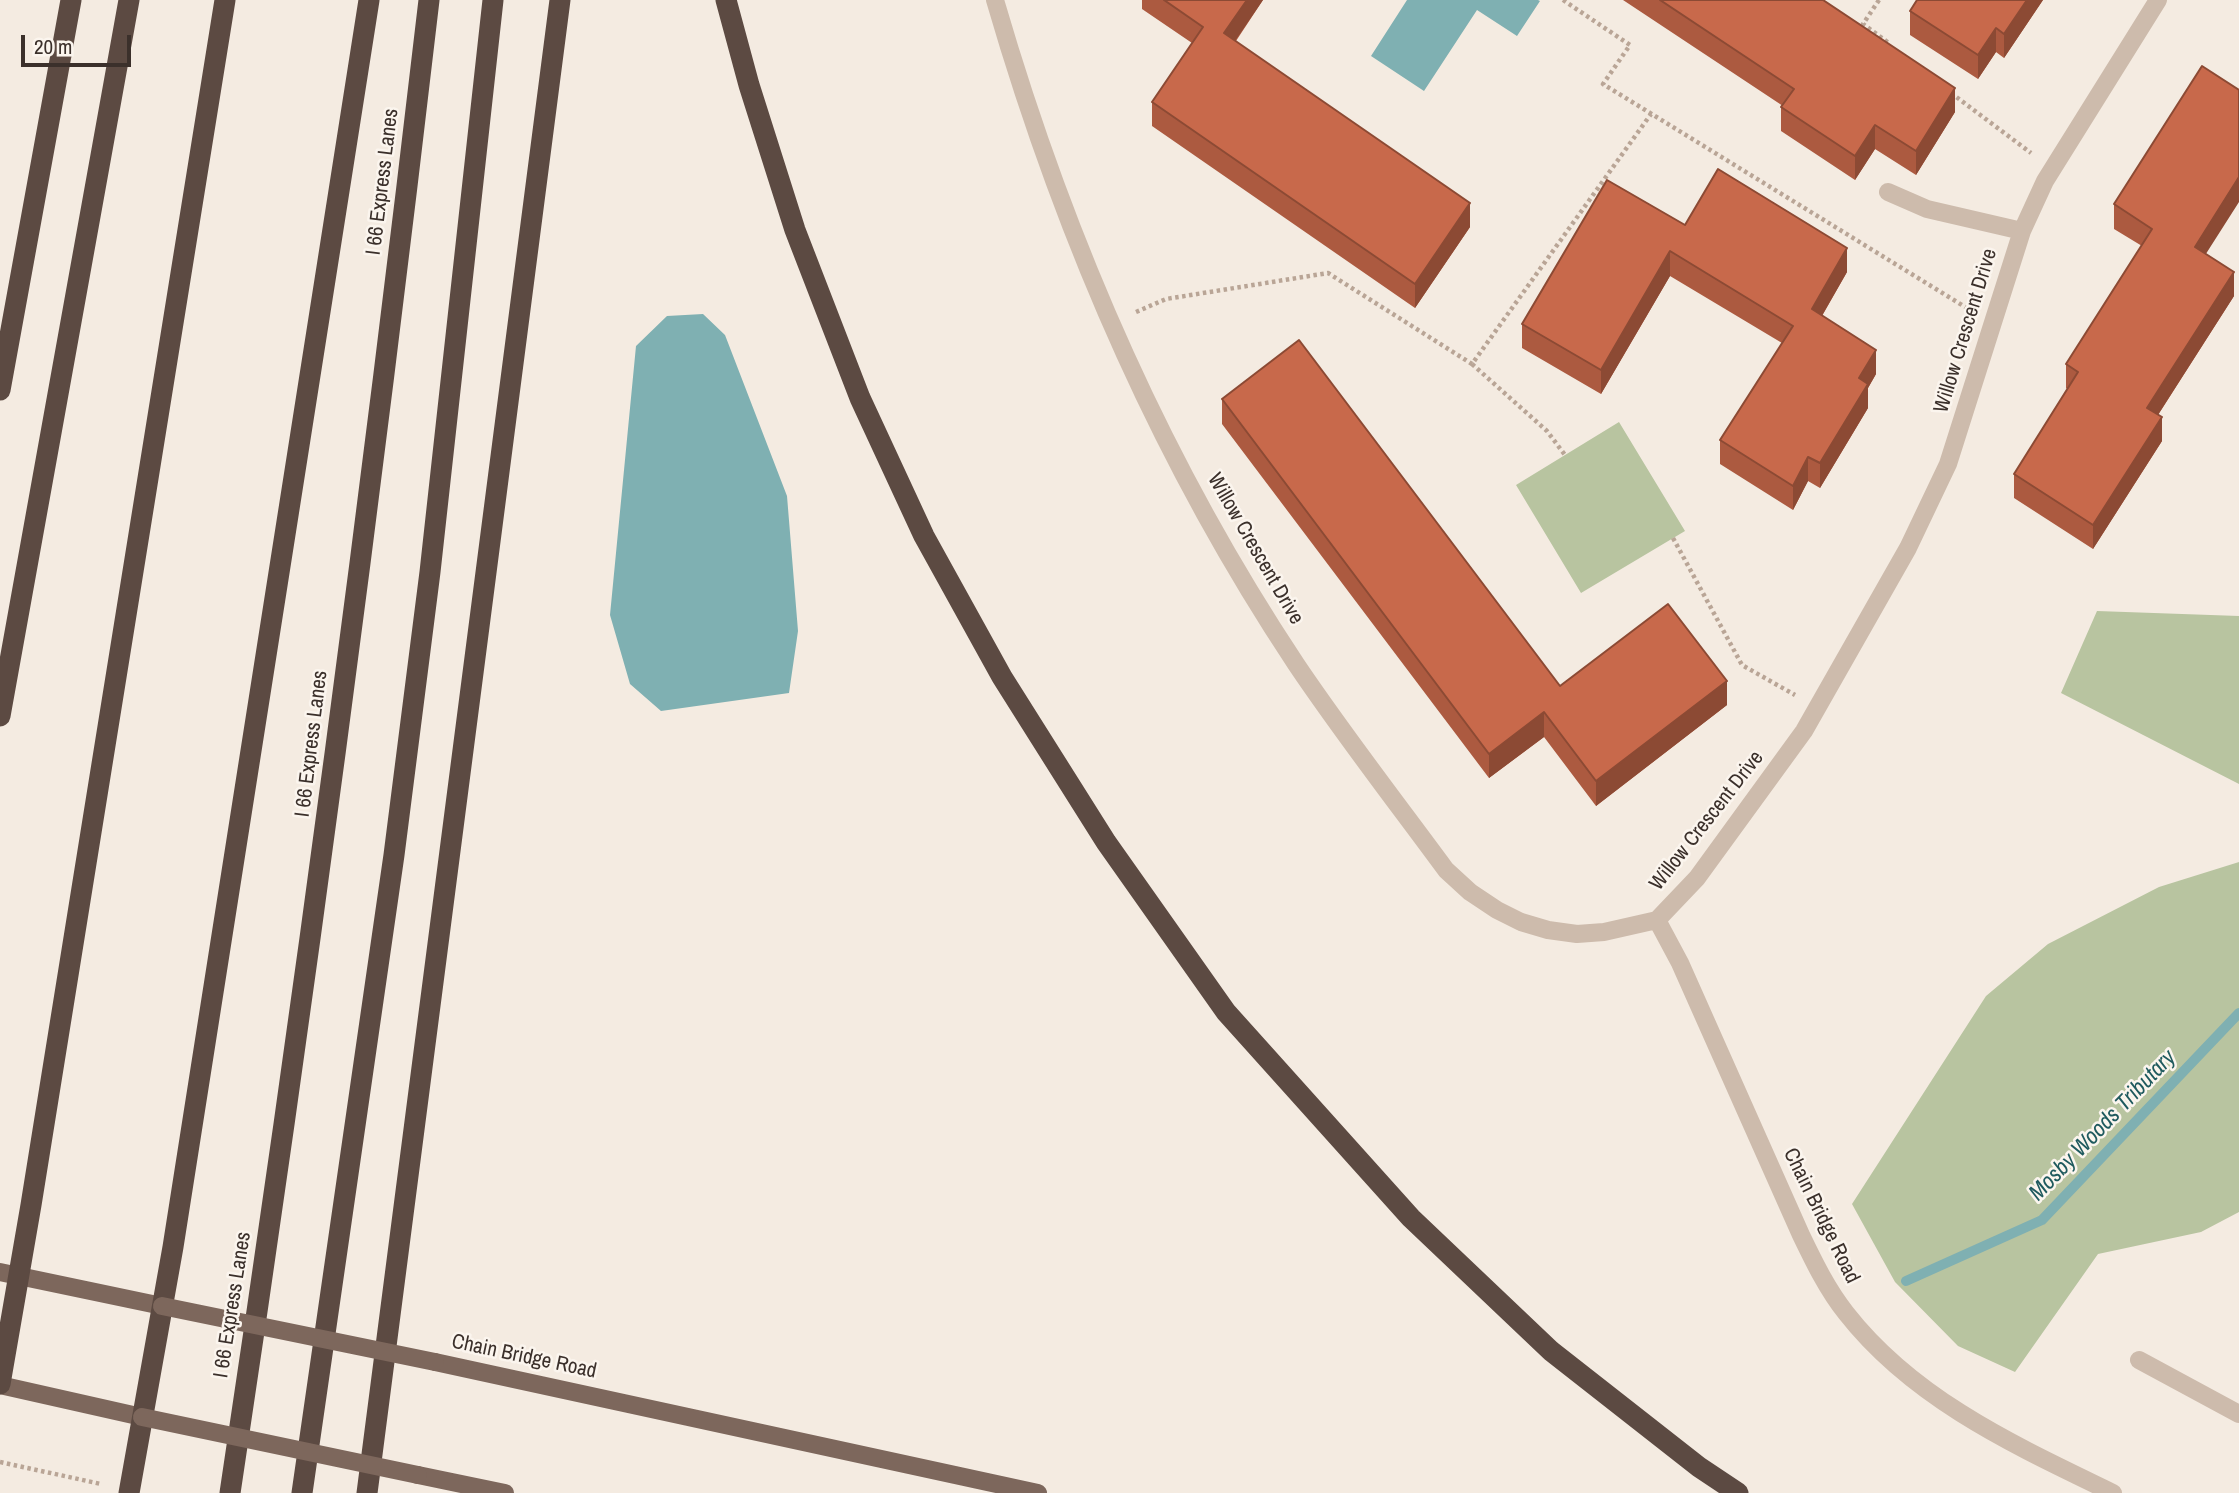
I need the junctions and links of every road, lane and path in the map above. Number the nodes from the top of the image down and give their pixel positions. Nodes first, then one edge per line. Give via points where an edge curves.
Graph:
1 (71, 0) edge
2 (130, 0) edge
3 (225, 0) edge
4 (369, 0) edge
5 (429, 0) edge
6 (493, 0) edge
7 (560, 0) edge
8 (726, 0) edge
9 (995, 0) edge
10 (1563, 0) edge
11 (1879, 0) edge
12 (2158, 0) edge
13 (1896, 49) edge
14 (1950, 92) edge
15 (1651, 114) junction
16 (2053, 168) junction
17 (1888, 192) dead end
18 (2022, 231) junction
19 (1991, 323) junction
20 (1111, 324) junction
21 (1472, 364) junction
22 (0, 390) edge
23 (1565, 455) dead end
24 (1673, 538) dead end
25 (1817, 708) junction
26 (0, 716) edge
27 (1657, 920) junction
28 (9, 1274) edge
29 (162, 1306) junction
30 (2139, 1360) dead end
31 (0, 1385) edge
32 (2239, 1414) edge
33 (142, 1418) junction
34 (0, 1462) edge
35 (129, 1491) edge
36 (230, 1493) edge
37 (302, 1493) edge
38 (368, 1493) edge
39 (505, 1493) edge
40 (1038, 1493) edge
41 (1738, 1493) edge
42 (2113, 1493) edge

1 - 22 highway
2 - 26 highway
3 - 28 highway via 31,1205
4 - 29 highway
5 - 36 highway, I 66 Express Lanes via 330,803
6 - 37 highway via 430,572
7 - 38 highway
8 - 41 highway via 795,230 860,398 930,548 1002,677 1106,842 1226,1012 1411,1218 1551,1351
9 - 20 street, Willow Crescent Drive via 1054,182
10 - 15 path via 1630,45 1602,84
11 - 13 path via 1863,24
12 - 16 street, Willow Crescent Drive
14 - 16 path
15 - 19 path
15 - 21 path
16 - 18 street, Willow Crescent Drive
17 - 18 street via 1927,209
18 - 19 street, Willow Crescent Drive
19 - 25 street, Willow Crescent Drive via 1940,485
20 - 21 path via 1166,299 1328,273
20 - 27 street, Willow Crescent Drive via 1228,554 1296,664 1446,870 1497,910 1548,930 1604,932
21 - 23 path via 1546,431
24 - 25 path via 1742,665
25 - 27 street, Willow Crescent Drive via 1697,878
27 - 42 street, Chain Bridge Road via 1801,1235 1845,1312 1874,1346 1931,1394 2018,1446
28 - 29 main road, Chain Bridge Road
28 - 31 highway
29 - 33 highway
29 - 40 main road, Chain Bridge Road, bridge
30 - 32 street
31 - 33 main road
33 - 35 highway
33 - 39 main road, bridge
34 - 35 path

